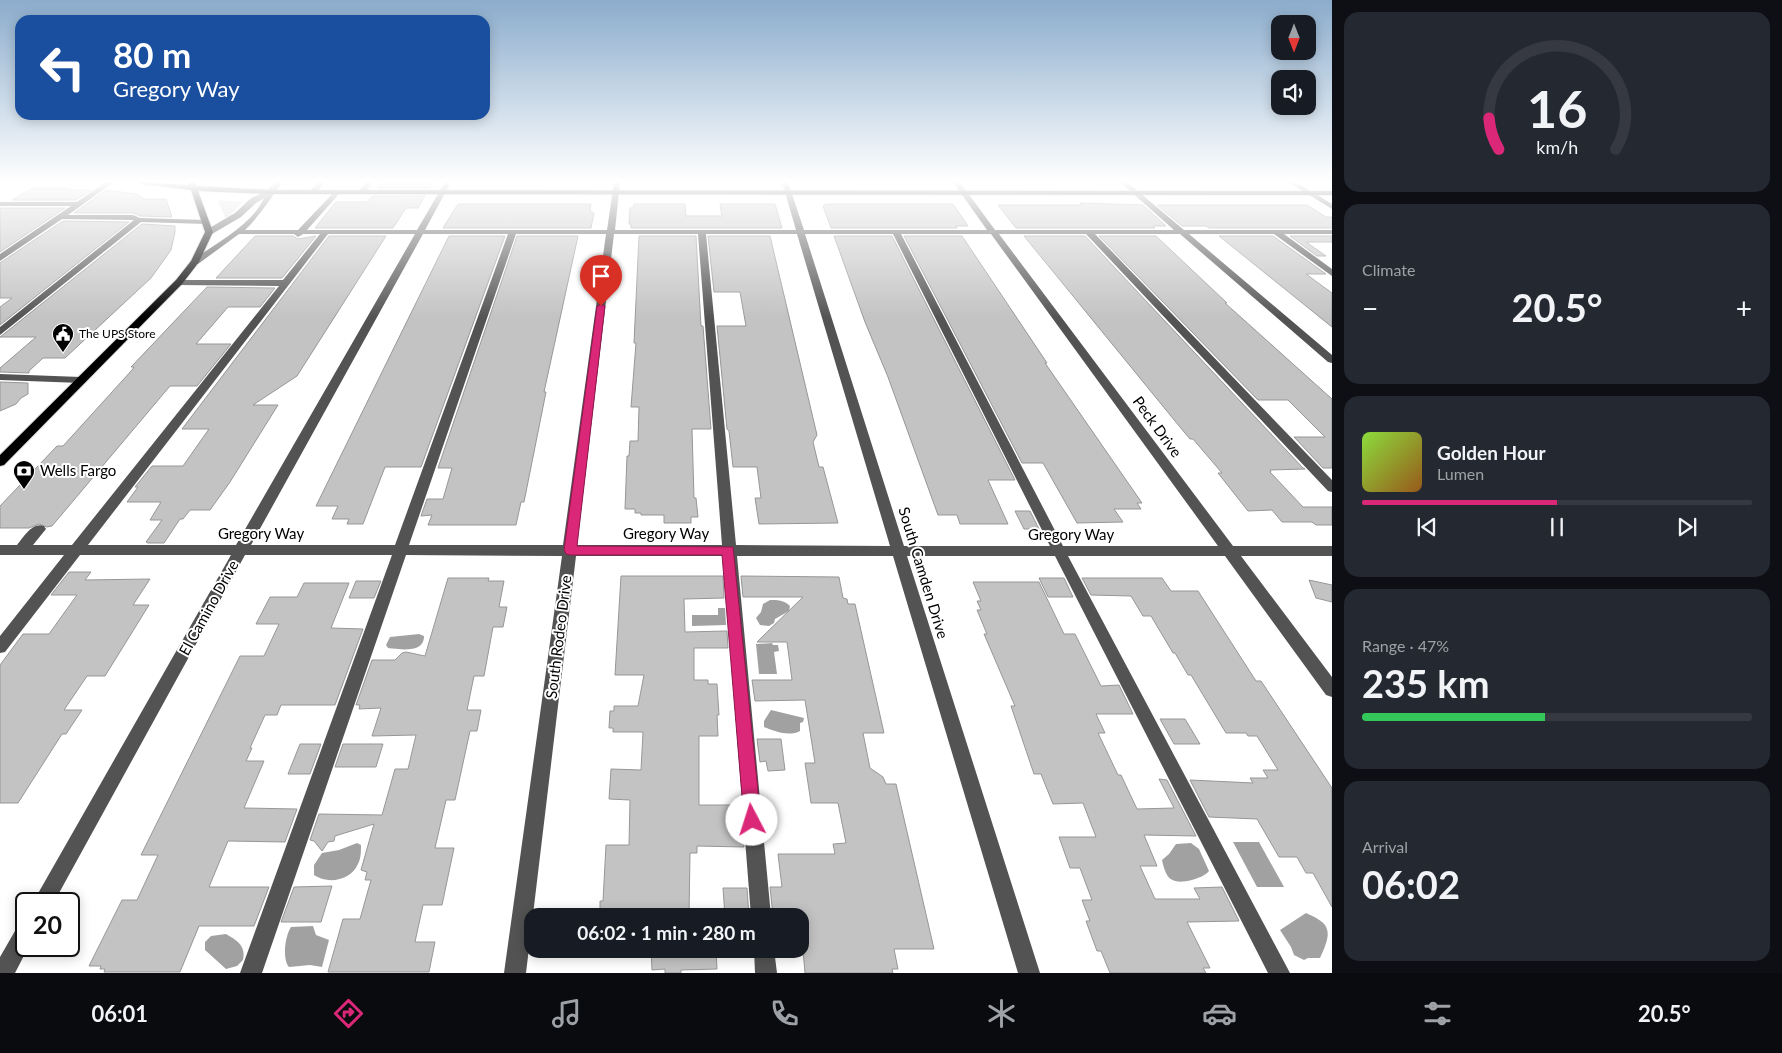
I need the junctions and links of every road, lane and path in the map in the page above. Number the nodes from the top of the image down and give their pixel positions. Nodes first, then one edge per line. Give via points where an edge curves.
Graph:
1 (44, 227) edge
2 (130, 227) edge
3 (208, 227) edge
4 (217, 227) edge
5 (244, 227) edge
6 (305, 227) edge
7 (424, 227) edge
8 (611, 227) edge
9 (800, 227) edge
10 (990, 227) edge
11 (1176, 227) edge
12 (209, 232) junction
13 (239, 232) junction
14 (326, 232) junction
15 (422, 232) junction
16 (513, 232) junction
17 (610, 232) junction
18 (702, 232) junction
19 (801, 232) junction
20 (896, 232) junction
21 (993, 232) junction
22 (1088, 232) junction
23 (1182, 232) junction
24 (1276, 232) junction
25 (1332, 232) edge
26 (299, 234) junction
27 (0, 258) edge
28 (195, 262) junction
29 (1332, 272) edge
30 (180, 282) junction
31 (286, 283) junction
32 (0, 332) edge
33 (1332, 360) edge
34 (0, 377) edge
35 (81, 380) junction
36 (0, 462) edge
37 (1332, 488) edge
38 (39, 528) dead end
39 (0, 550) edge
40 (20, 550) junction
41 (76, 550) junction
42 (242, 550) junction
43 (400, 550) junction
44 (570, 550) junction
45 (728, 551) junction
46 (900, 551) junction
47 (1059, 551) junction
48 (1229, 551) junction
49 (1332, 551) edge
50 (0, 646) edge
51 (1332, 690) edge
52 (49, 892) edge
53 (760, 908) edge
54 (15, 952) edge
55 (765, 958) edge
56 (3, 973) edge
57 (252, 973) edge
58 (515, 973) edge
59 (766, 973) edge
60 (1029, 973) edge
61 (1279, 973) edge

1 - 27 street
2 - 32 street
3 - 12 main road
4 - 12 street
5 - 13 street
6 - 26 street
7 - 15 street, El Camino Drive
8 - 17 street, South Rodeo Drive
9 - 19 street, South Camden Drive
10 - 21 street, Peck Drive
11 - 23 street
12 - 28 main road
13 - 26 street
13 - 28 street
14 - 15 street
14 - 26 street
14 - 31 street
15 - 16 street
15 - 42 street, El Camino Drive
16 - 17 street
16 - 43 street
17 - 18 street
17 - 44 street, South Rodeo Drive
18 - 19 street
18 - 45 street
19 - 20 street
19 - 46 street, South Camden Drive
20 - 21 street
20 - 47 street
21 - 22 street
21 - 48 street, Peck Drive
22 - 23 street
22 - 37 street
23 - 24 street
23 - 33 street
24 - 25 street
24 - 29 street
28 - 30 main road
30 - 31 street
30 - 35 main road
31 - 41 street
34 - 35 street
35 - 36 main road
38 - 40 street
39 - 40 street, Gregory Way
40 - 41 street, Gregory Way
41 - 42 street, Gregory Way
41 - 50 street
42 - 43 street, Gregory Way
42 - 52 street, El Camino Drive
43 - 44 street, Gregory Way
43 - 57 street
44 - 45 street, Gregory Way
44 - 58 street, South Rodeo Drive
45 - 46 street, Gregory Way
45 - 53 street
46 - 47 street, Gregory Way
46 - 60 street, South Camden Drive
47 - 48 street, Gregory Way
47 - 61 street
48 - 49 street, Gregory Way
48 - 51 street, Peck Drive
54 - 56 street
55 - 59 street

